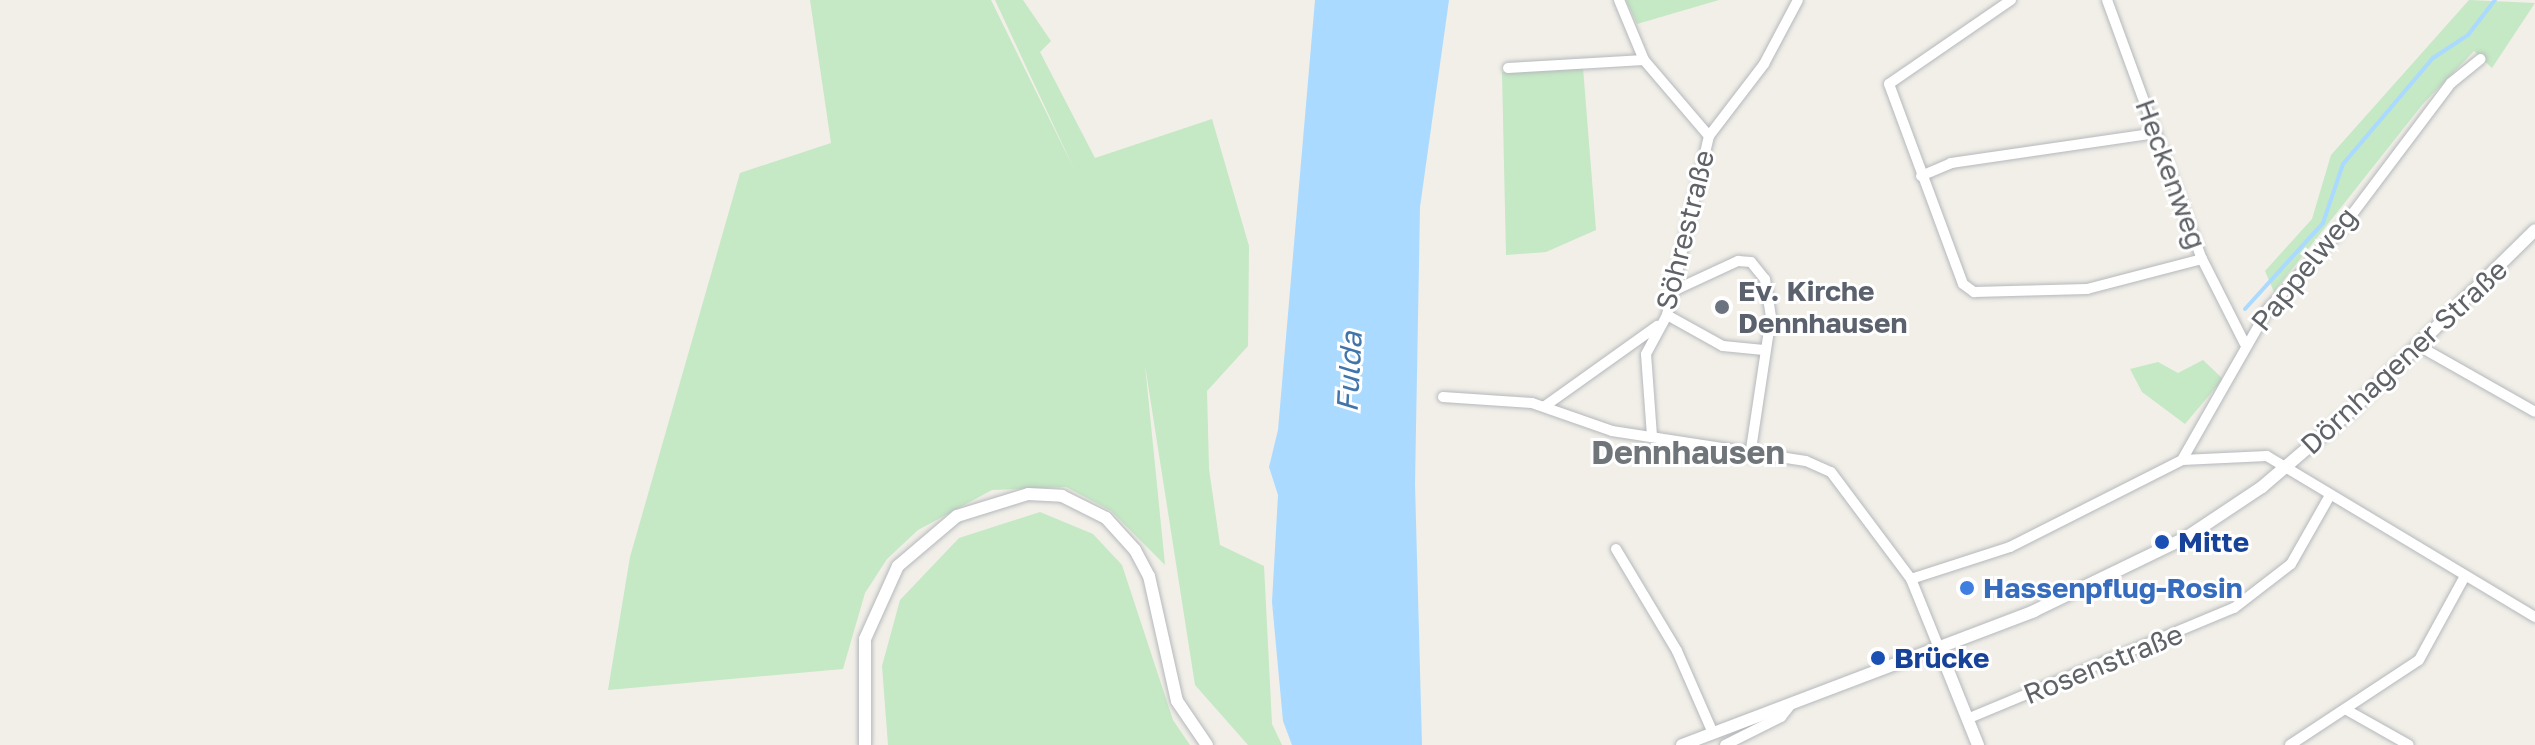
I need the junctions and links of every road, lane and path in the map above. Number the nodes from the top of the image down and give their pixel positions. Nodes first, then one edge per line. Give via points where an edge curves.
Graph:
1 (1619, 0) edge
2 (1798, 0) edge
3 (2011, 0) edge
4 (2107, 0) edge
5 (2481, 59) dead end
6 (1644, 60) junction
7 (1508, 68) dead end
8 (2156, 133) junction
9 (1709, 136) junction
10 (1921, 176) junction
11 (2535, 230) edge
12 (2202, 259) junction
13 (1673, 291) junction
14 (1667, 315) junction
15 (1659, 325) junction
16 (2245, 344) junction
17 (2419, 346) junction
18 (1764, 350) junction
19 (1443, 397) dead end
20 (1545, 406) junction
21 (2535, 412) edge
22 (1652, 436) junction
23 (1750, 456) junction
24 (2182, 460) junction
25 (2285, 468) junction
26 (2329, 497) junction
27 (1616, 549) dead end
28 (2465, 576) junction
29 (1911, 579) junction
30 (2535, 617) edge
31 (1939, 648) junction
32 (1792, 703) junction
33 (2345, 709) junction
34 (1967, 719) junction
35 (1713, 733) junction
36 (2306, 741) edge
37 (865, 745) edge
38 (1207, 745) edge
39 (1682, 745) edge
40 (1725, 745) edge
41 (1978, 745) edge
42 (2290, 745) edge
43 (2409, 745) edge

1 - 6 street
2 - 9 street, Söhrestraße via 1764,64
3 - 10 street via 1889,84
4 - 8 street, Heckenweg
5 - 16 street, Pappelweg via 2451,83
6 - 7 street
6 - 9 street
8 - 10 street via 1951,163
8 - 12 street, Heckenweg
9 - 13 street, Söhrestraße
10 - 12 street via 1963,284 1974,292 2087,289
11 - 17 street, Dörnhagener Straße
12 - 16 street, Heckenweg
13 - 14 street, Söhrestraße
13 - 18 street via 1751,262 1769,298
14 - 15 street, Söhrestraße
14 - 18 street via 1723,346
15 - 20 street
15 - 22 street, Söhrestraße via 1644,382
16 - 24 street, Pappelweg
17 - 21 street
17 - 25 street, Dörnhagener Straße
18 - 23 street
19 - 20 street
20 - 22 street via 1612,431
22 - 23 street
23 - 29 street via 1806,461 1831,472
24 - 25 street, Dörnhagener Straße via 2267,456
24 - 29 street, Dörnhagener Straße via 2010,547
25 - 26 street
25 - 31 street via 2114,578
26 - 28 street
26 - 34 street, Rosenstraße via 2291,564 2234,608
27 - 35 street via 1677,651
28 - 30 street
28 - 33 street via 2419,660
29 - 31 street
31 - 32 street
31 - 34 street
32 - 35 street
32 - 40 street via 1781,717
33 - 36 street
33 - 43 street
34 - 41 street
35 - 39 street
36 - 42 street
37 - 38 street via 861,683 878,598 926,537 996,500 1062,496 1106,518 1149,576 1177,701

